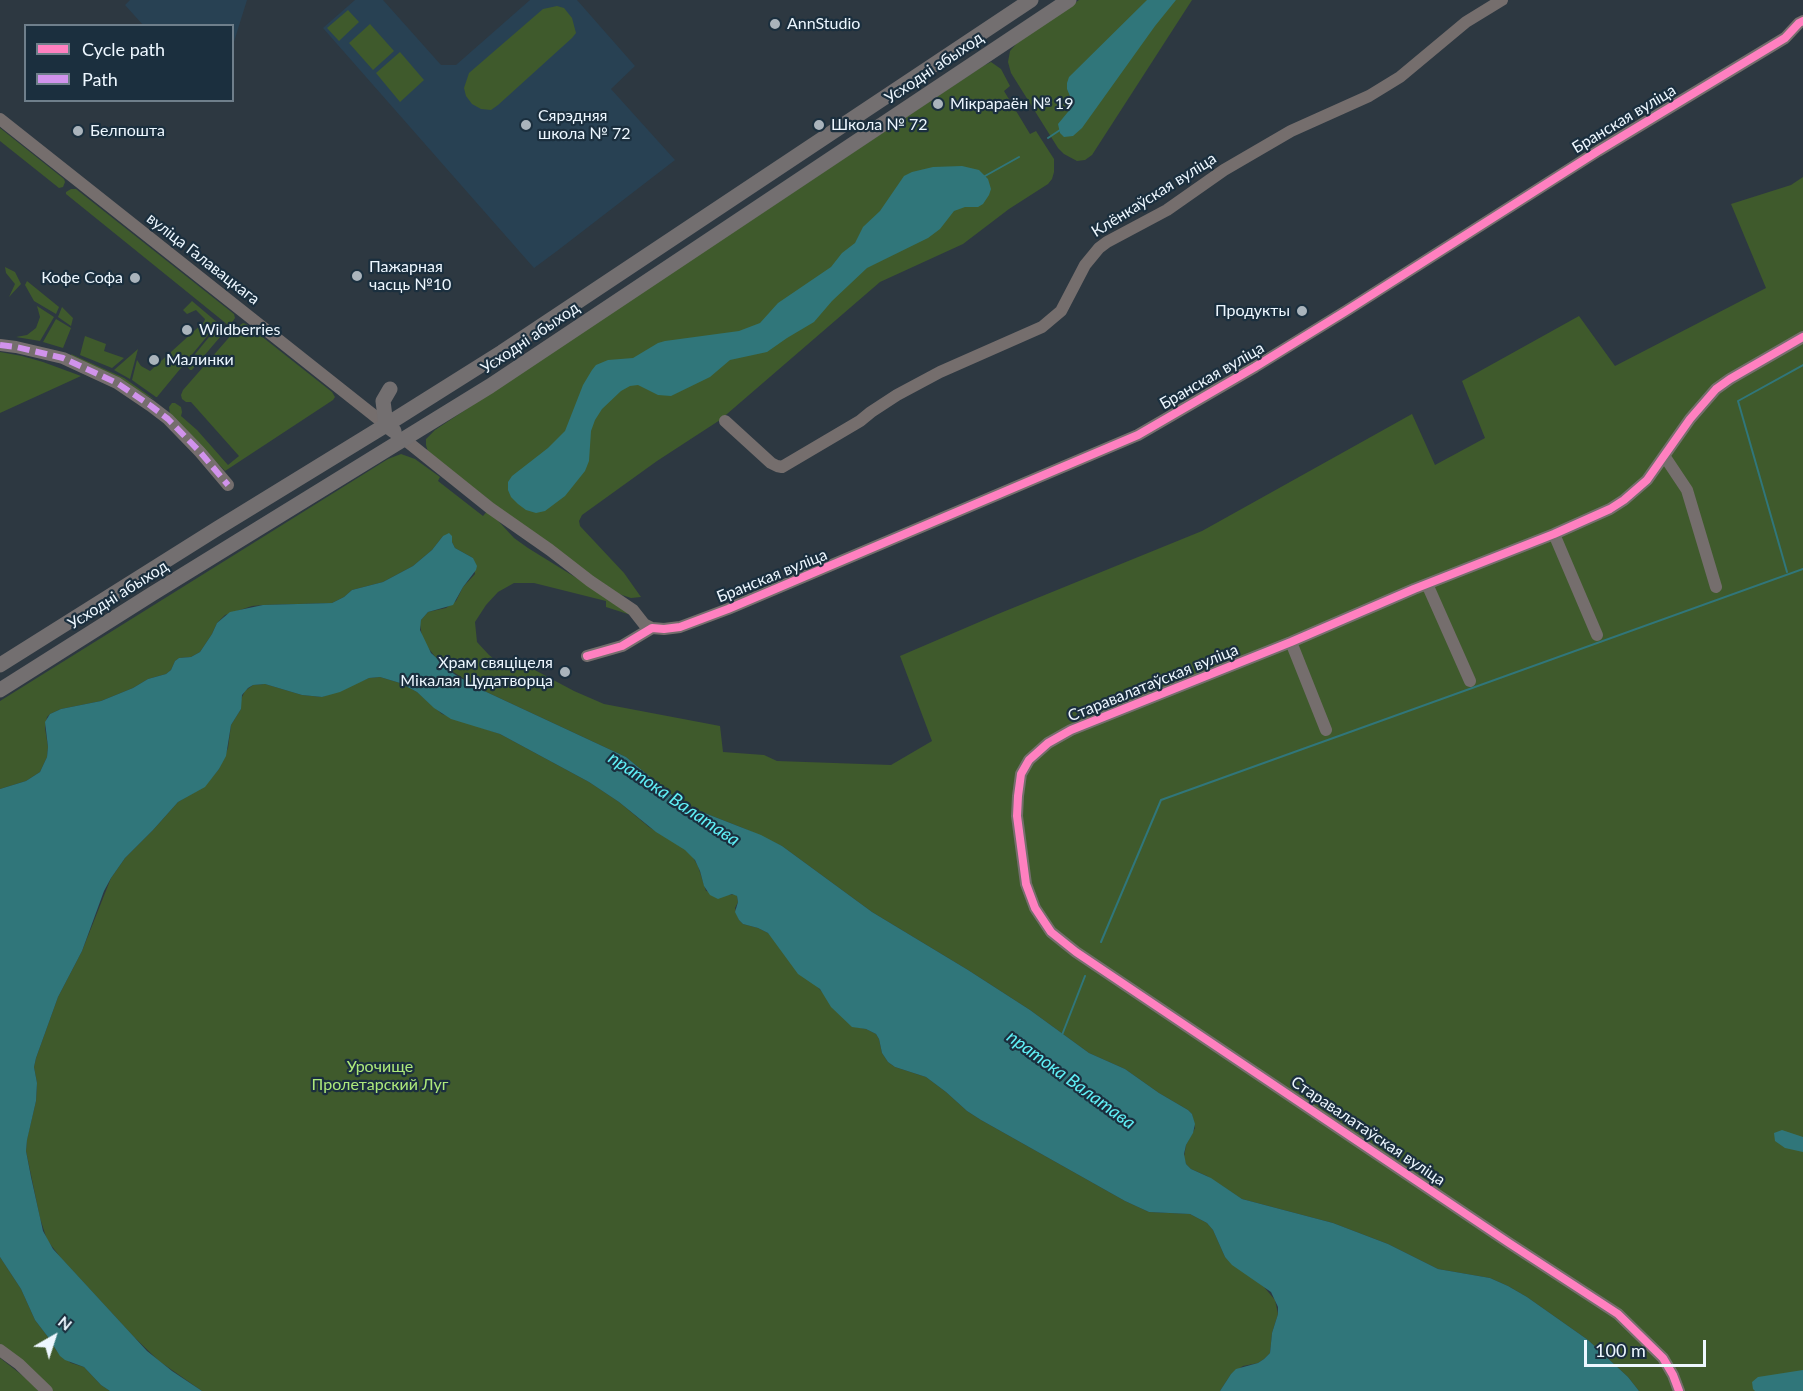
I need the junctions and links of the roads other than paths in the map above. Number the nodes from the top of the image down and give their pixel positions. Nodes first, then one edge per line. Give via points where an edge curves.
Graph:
1 (1031, 0) edge
2 (1070, 0) edge
3 (1502, 0) edge
4 (1802, 21) edge
5 (0, 119) edge
6 (1803, 337) edge
7 (0, 345) edge
8 (390, 389) dead end
9 (725, 421) dead end
10 (386, 425) junction
11 (404, 439) junction
12 (1665, 458) junction
13 (228, 485) dead end
14 (1554, 534) junction
15 (1427, 584) junction
16 (1716, 587) dead end
17 (652, 628) junction
18 (1597, 635) dead end
19 (1292, 642) junction
20 (587, 656) dead end
21 (0, 665) edge
22 (1470, 681) dead end
23 (0, 690) edge
24 (1326, 730) dead end
25 (0, 1350) edge
26 (47, 1391) edge
27 (1679, 1391) edge

1 - 10 main road, Усходні абыход
2 - 11 main road, Усходні абыход via 490,386
3 - 9 street, Клёнкаўская вуліца via 1466,22 1400,77 1369,96 1291,131 1224,170 1167,210 1107,242 1085,265 1061,311 1042,327 897,395 860,422 782,467 771,463
4 - 17 street, Бранская вуліца via 1785,38 1284,349 1138,435 699,620 680,627
5 - 10 street, вуліца Галавацкага
6 - 12 street, Старавалатаўская вуліца via 1716,389 1690,419
7 - 13 street via 63,358 117,383 168,419
8 - 10 main road via 383,401
10 - 11 main road
10 - 21 main road, Усходні абыход
11 - 17 street
11 - 23 main road, Усходні абыход
12 - 14 street, Старавалатаўская вуліца via 1624,500
12 - 16 street via 1687,490
14 - 15 street, Старавалатаўская вуліца
14 - 18 street
15 - 19 street, Старавалатаўская вуліца
15 - 22 street
17 - 20 street, Бранская вуліца via 622,646
19 - 24 street
19 - 27 street, Старавалатаўская вуліца via 1071,730 1029,760 1021,774 1017,816 1026,884 1035,909 1051,932 1070,947 1618,1314 1663,1358
25 - 26 street

